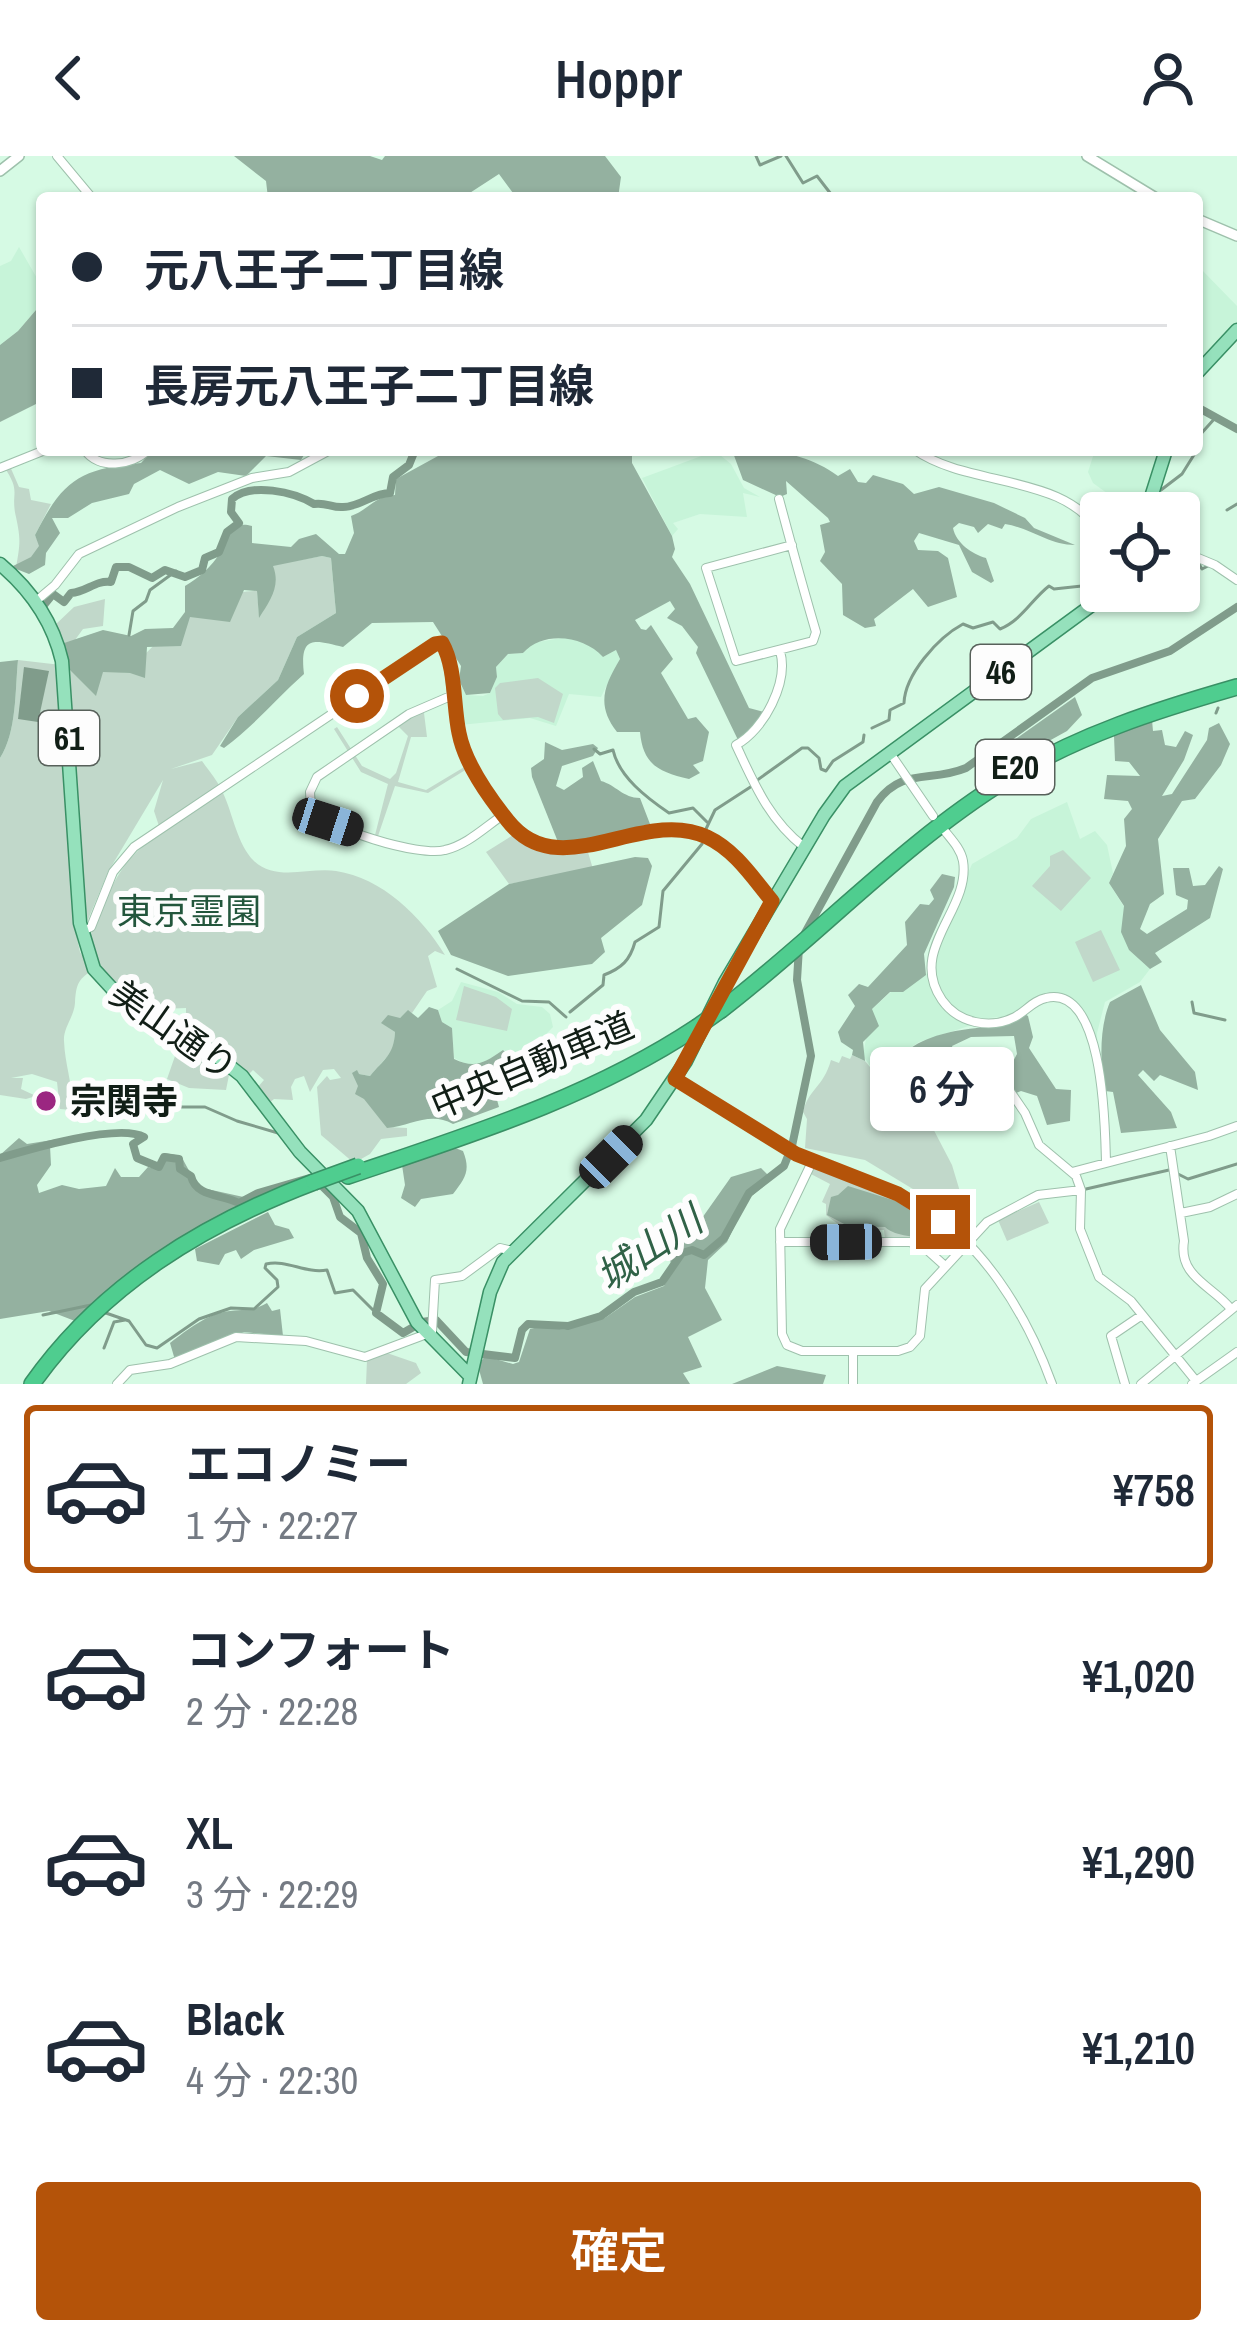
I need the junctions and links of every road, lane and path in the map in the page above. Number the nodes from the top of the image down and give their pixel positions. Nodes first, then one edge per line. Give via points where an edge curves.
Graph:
1 (19, 156) edge
2 (56, 156) edge
3 (1087, 156) edge
4 (0, 171) edge
5 (87, 192) edge
6 (1146, 192) edge
7 (1203, 222) edge
8 (1237, 236) edge
9 (1237, 330) edge
10 (1203, 361) edge
11 (36, 454) edge
12 (89, 456) edge
13 (140, 456) edge
14 (319, 456) edge
15 (925, 456) edge
16 (1164, 456) edge
17 (0, 468) edge
18 (1152, 492) edge
19 (778, 500) dead end
20 (1080, 509) edge
21 (791, 545) junction
22 (1200, 559) edge
23 (0, 564) edge
24 (1237, 580) edge
25 (36, 601) junction
26 (1082, 612) edge
27 (780, 651) junction
28 (1235, 685) edge
29 (453, 695) junction
30 (889, 751) junction
31 (503, 815) junction
32 (933, 816) dead end
33 (944, 830) dead end
34 (804, 848) junction
35 (772, 901) junction
36 (81, 932) junction
37 (969, 1076) dead end
38 (675, 1079) junction
39 (1237, 1126) edge
40 (1170, 1145) junction
41 (812, 1162) junction
42 (1106, 1162) junction
43 (1072, 1172) junction
44 (1081, 1190) junction
45 (1237, 1194) edge
46 (1180, 1213) junction
47 (780, 1242) junction
48 (966, 1244) junction
49 (513, 1251) junction
50 (945, 1266) junction
51 (1234, 1307) edge
52 (1142, 1315) junction
53 (428, 1325) junction
54 (853, 1351) junction
55 (1237, 1352) edge
56 (1176, 1355) junction
57 (470, 1380) edge
58 (1194, 1382) edge
59 (36, 1384) edge
60 (117, 1384) edge
61 (854, 1384) edge
62 (1052, 1384) edge
63 (1125, 1384) edge
64 (1141, 1384) edge

1 - 4 main road
2 - 5 street
3 - 6 main road
7 - 8 main road
9 - 10 main road
11 - 17 street
12 - 13 street via 104,464
14 - 25 street via 178,507 79,554
15 - 20 street
16 - 18 main road
19 - 21 street
21 - 27 street via 816,636
21 - 27 street via 706,568 734,659
22 - 24 street
23 - 25 main road, 美山通り / 61
25 - 36 main road, 美山通り / 61 via 56,640 66,688
26 - 30 main road, 46
27 - 34 street via 783,670 759,728 736,745 758,793
28 - 59 highway, 中央自動車道 / E20, bridge via 1113,719 1016,766 930,825 722,1005 629,1060 187,1242 102,1309
29 - 31 street via 466,757
29 - 31 street via 409,714 325,771 312,786 311,807 328,822 429,852 457,846
29 - 36 street via 446,645 439,642 134,847
30 - 32 street
30 - 34 main road, 46 via 845,786
31 - 35 street via 522,836 552,848 656,829 697,833 736,858
33 - 42 street via 963,865 934,944 936,989 953,1012 980,1023 1009,1020 1045,998 1077,1006 1102,1090
34 - 35 main road, 46
35 - 38 main road, 46
36 - 53 main road, 美山通り / 61 via 104,981 230,1064 354,1206
37 - 43 street via 997,1072 1039,1145
38 - 41 street
38 - 49 main road, 46 via 631,1138
39 - 40 street
40 - 42 street
40 - 46 street
41 - 47 street
41 - 48 street via 915,1202
42 - 43 street
43 - 44 street
44 - 48 street via 1033,1198 992,1218
44 - 52 street via 1080,1228 1096,1272
45 - 46 street
46 - 51 street via 1191,1274
47 - 50 street via 910,1242
47 - 54 street via 786,1342 802,1351
48 - 50 street
48 - 62 street via 1004,1288
49 - 53 street via 500,1248 462,1276 435,1280
49 - 57 main road, 46 via 490,1292
50 - 54 street via 923,1293 917,1341 902,1350
51 - 56 street
52 - 56 street
52 - 63 street via 1111,1336
53 - 57 main road, 美山通り / 61
53 - 60 street via 365,1357 307,1341 236,1337 170,1364 130,1370
54 - 61 street
55 - 58 street
56 - 58 street
56 - 64 street

